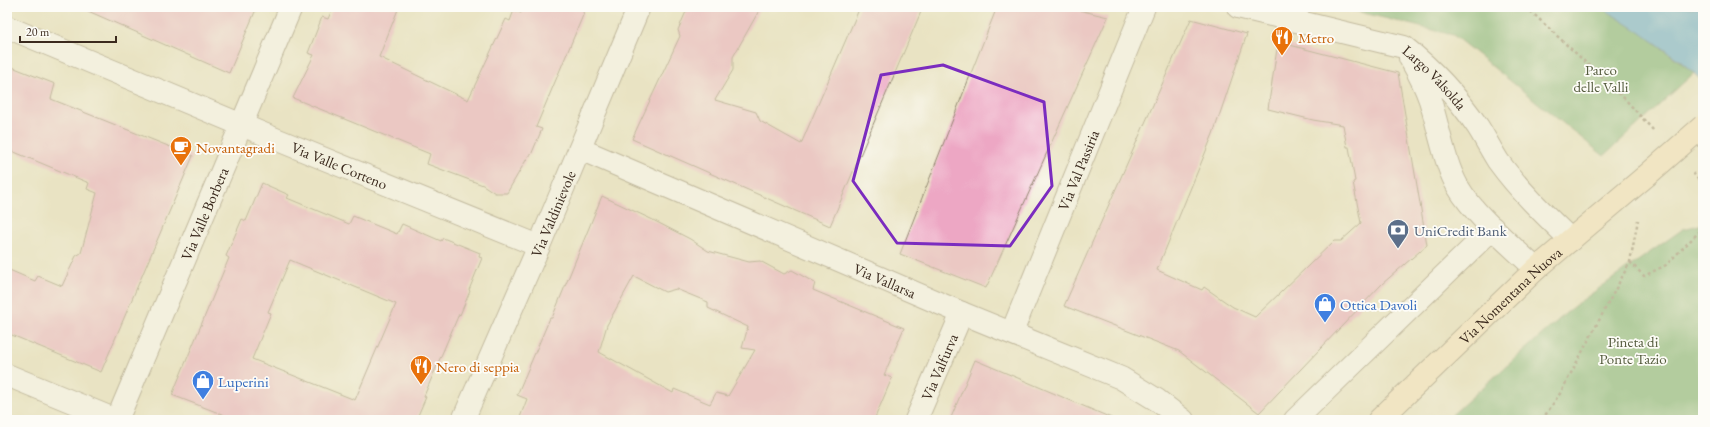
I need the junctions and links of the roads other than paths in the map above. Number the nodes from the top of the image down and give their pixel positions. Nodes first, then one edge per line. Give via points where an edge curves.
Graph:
1 (291, 7) edge
2 (640, 7) edge
3 (1144, 7) edge
4 (1238, 7) edge
5 (7, 27) edge
6 (1404, 47) junction
7 (241, 124) junction
8 (1703, 126) edge
9 (580, 149) junction
10 (1493, 228) junction
11 (1570, 240) junction
12 (539, 246) junction
13 (1536, 269) junction
14 (962, 312) junction
15 (1012, 332) junction
16 (7, 375) edge
17 (117, 420) edge
18 (463, 420) edge
19 (916, 420) edge
20 (1183, 420) edge
21 (1295, 420) edge
22 (1379, 420) edge

1 - 7 street, Via Valle Borbera
2 - 9 street, Via Valdinievole
3 - 15 street, Via Val Passiria
4 - 6 street
5 - 7 street, Via Valle Corteno
6 - 10 street, Largo Valsolda via 1427,91 1457,186
6 - 11 street, Largo Valsolda via 1448,88 1498,161 1528,198
7 - 12 street, Via Valle Corteno
7 - 17 street, Via Valle Borbera
8 - 11 main road, Via Nomentana Nuova, bridge
9 - 12 street, Via Valdinievole
9 - 14 street, Via Vallarsa
10 - 13 street, Largo Valsolda
10 - 21 street
11 - 13 main road, Via Nomentana Nuova
12 - 18 street, Via Valdinievole
13 - 22 main road, Via Nomentana Nuova
14 - 15 street, Via Vallarsa
14 - 19 street, Via Valfurva
15 - 20 street, Via Vallarsa via 1121,378
16 - 17 street

